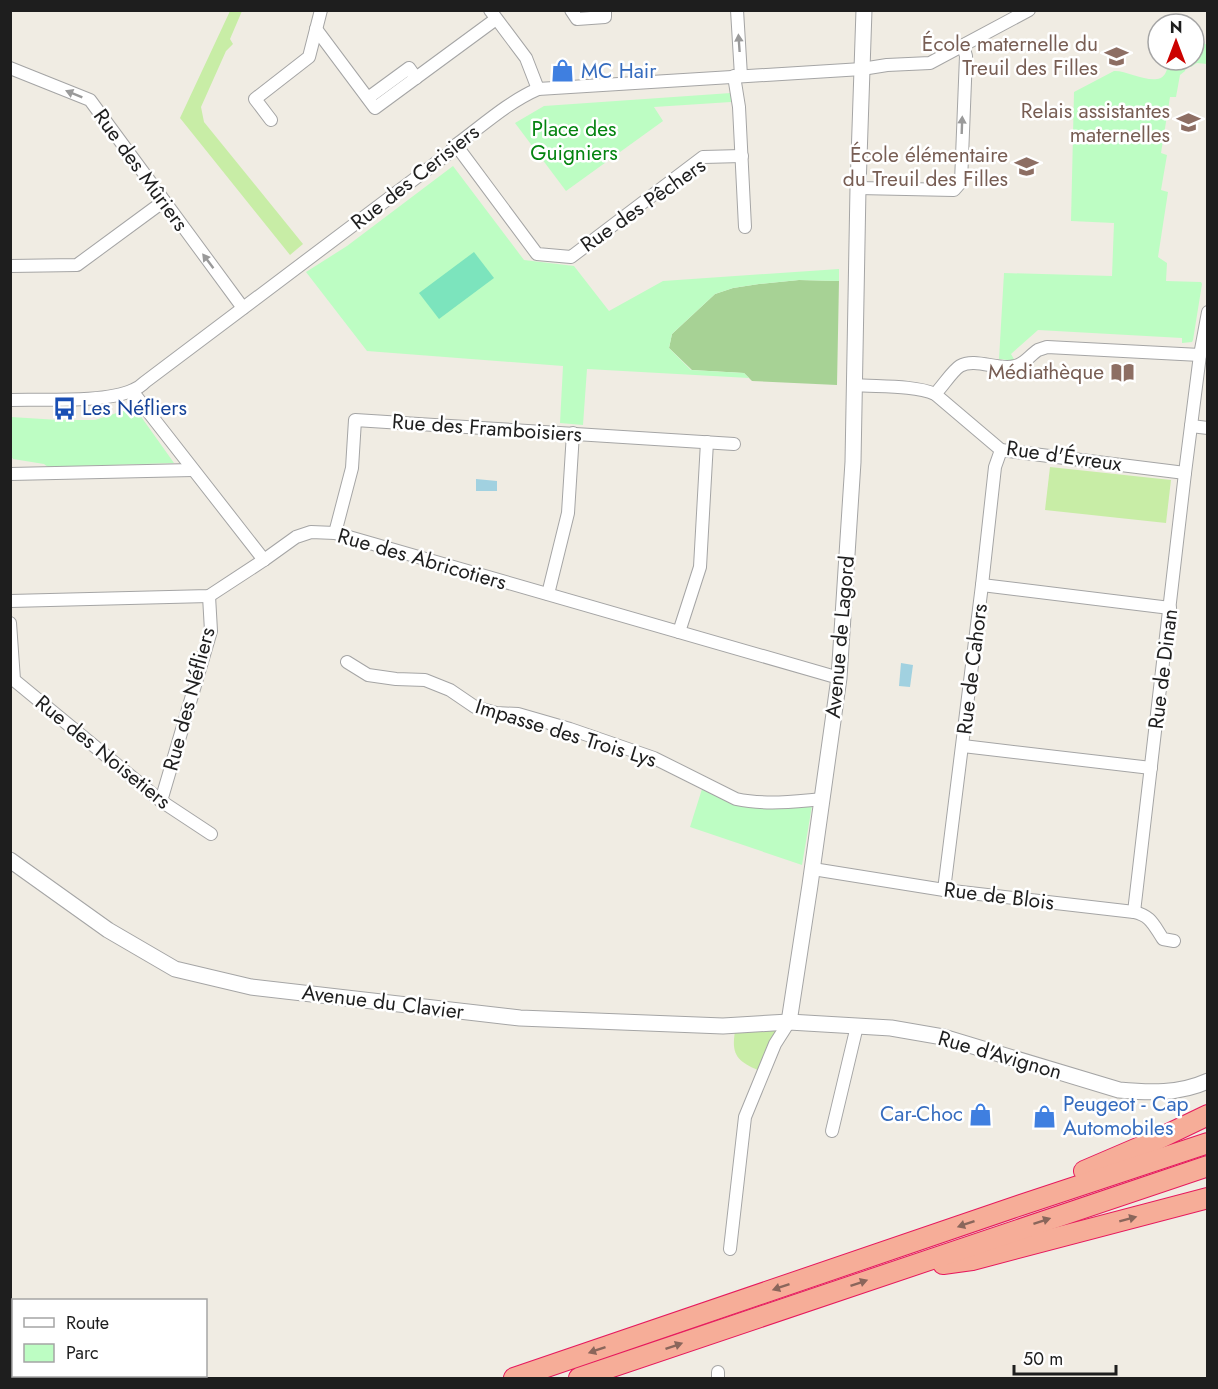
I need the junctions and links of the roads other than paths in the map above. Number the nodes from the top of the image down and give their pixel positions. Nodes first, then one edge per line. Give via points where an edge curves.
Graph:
1 (321, 10) edge
2 (571, 10) edge
3 (605, 10) edge
4 (737, 10) edge
5 (864, 10) edge
6 (1029, 10) edge
7 (495, 14) edge
8 (316, 29) junction
9 (327, 44) junction
10 (963, 46) junction
11 (309, 57) junction
12 (10, 68) edge
13 (862, 69) junction
14 (738, 76) junction
15 (538, 89) junction
16 (271, 120) dead end
17 (456, 145) junction
18 (742, 156) junction
19 (858, 188) junction
20 (164, 201) junction
21 (745, 227) dead end
22 (10, 266) edge
23 (243, 308) junction
24 (1208, 312) edge
25 (1200, 355) junction
26 (854, 385) junction
27 (132, 391) junction
28 (935, 394) junction
29 (10, 400) edge
30 (1191, 426) junction
31 (1208, 428) edge
32 (573, 433) junction
33 (707, 442) junction
34 (734, 444) dead end
35 (1001, 450) junction
36 (193, 470) junction
37 (1185, 473) junction
38 (10, 474) edge
39 (335, 532) junction
40 (264, 560) junction
41 (982, 585) junction
42 (548, 594) junction
43 (209, 596) junction
44 (10, 602) edge
45 (1170, 608) junction
46 (10, 623) edge
47 (679, 632) junction
48 (347, 662) dead end
49 (839, 678) junction
50 (963, 746) junction
51 (1151, 768) junction
52 (822, 799) junction
53 (161, 801) junction
54 (211, 834) dead end
55 (10, 860) edge
56 (813, 869) junction
57 (944, 890) junction
58 (1134, 912) junction
59 (1174, 941) dead end
60 (789, 1022) junction
61 (857, 1026) junction
62 (1208, 1081) edge
63 (1208, 1115) edge
64 (832, 1131) dead end
65 (1208, 1143) edge
66 (1208, 1166) edge
67 (1208, 1198) edge
68 (1021, 1205) junction
69 (730, 1249) dead end
70 (887, 1273) junction
71 (514, 1378) edge
72 (579, 1378) edge

1 - 8 street
2 - 3 street via 577,19 605,17
14 -> 4 street
5 - 13 street, Avenue de Lagord
6 - 10 street, Rue des Cerisiers
7 - 9 street via 375,108
7 - 15 street via 526,58
8 - 9 street
8 - 11 street
9 - 11 street
10 - 13 street, Rue des Cerisiers via 930,63
19 -> 10 street via 954,190 961,182 966,56
11 - 16 street via 255,99
20 -> 12 street, Rue des Mûriers via 90,100
13 - 14 street, Rue des Cerisiers
13 - 19 street, Avenue de Lagord
14 - 15 street, Rue des Cerisiers
14 - 18 street
15 - 17 street, Rue des Cerisiers via 523,95
17 - 18 street, Rue des Pêchers via 537,254 571,256 703,157
17 - 23 street, Rue des Cerisiers
18 - 21 street
19 - 26 street, Avenue de Lagord
20 - 22 street via 77,265
23 -> 20 street, Rue des Mûriers
23 - 27 street, Rue des Cerisiers
24 - 25 street, Rue de Dinan
25 - 28 street via 1047,347 1015,366 963,364
25 - 30 street, Rue de Dinan
26 - 28 street, Rue d'Évreux
26 - 49 street, Avenue de Lagord
27 - 29 street, Rue des Cerisiers via 94,398
27 - 36 street
28 - 35 street, Rue d'Évreux
30 - 31 street
30 - 37 street, Rue de Dinan
32 - 33 street, Rue des Framboisiers
32 - 39 street, Rue des Framboisiers via 355,420 352,468
32 - 42 street via 568,513
33 - 34 street, Rue des Framboisiers
33 - 47 street via 700,567
35 - 37 street, Rue d'Évreux
35 - 41 street, Rue de Cahors via 994,467
36 - 38 street
36 - 40 street
37 - 45 street, Rue de Dinan
39 - 40 street, Rue des Abricotiers via 311,532 296,537
39 - 42 street, Rue des Abricotiers
40 - 43 street, Rue des Abricotiers
41 - 45 street
41 - 50 street, Rue de Cahors
42 - 47 street, Rue des Abricotiers
43 - 44 street
43 - 53 street, Rue des Néfliers via 211,631
45 - 51 street, Rue de Dinan
46 - 53 street, Rue des Noisetiers via 14,680
47 - 49 street, Rue des Abricotiers
48 - 52 street, Impasse des Trois Lys via 368,675 425,680 450,690 475,707 518,714 654,758 736,799
49 - 52 street, Avenue de Lagord
50 - 51 street
50 - 57 street, Rue de Cahors
51 - 58 street, Rue de Dinan
52 - 56 street, Avenue de Lagord
53 - 54 street, Rue des Noisetiers
55 - 60 street, Avenue du Clavier via 108,930 175,969 251,987 520,1018 723,1026
56 - 57 street, Rue de Blois
56 - 60 street, Avenue de Lagord
57 - 58 street, Rue de Blois
58 - 59 street via 1150,919 1163,939
60 - 61 street, Rue d'Avignon
60 - 69 street, Avenue de Lagord via 775,1044 745,1117
61 - 62 street, Rue d'Avignon via 943,1037 1119,1090 1174,1091
61 - 64 street
63 - 68 highway via 1059,1181
65 - 68 highway
70 -> 66 highway
70 -> 67 highway via 972,1260
68 -> 71 highway
72 -> 70 highway

